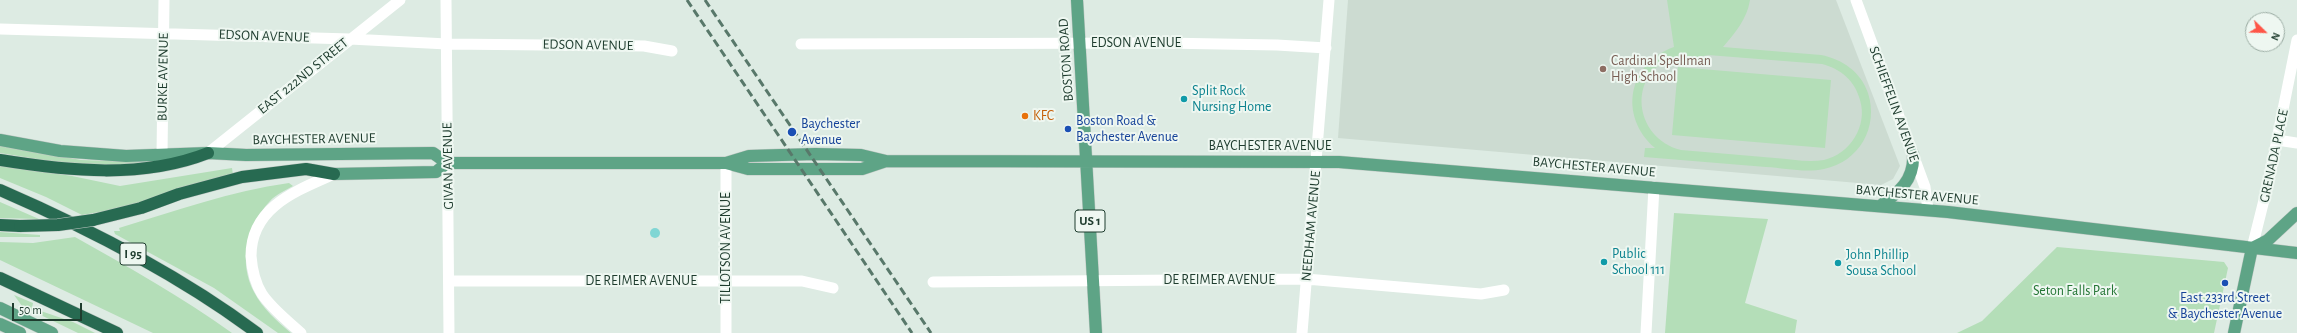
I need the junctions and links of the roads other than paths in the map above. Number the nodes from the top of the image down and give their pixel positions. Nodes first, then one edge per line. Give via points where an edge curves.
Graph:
1 (164, 0) edge
2 (400, 0) edge
3 (446, 0) edge
4 (1077, 0) edge
5 (1329, 0) edge
6 (1856, 0) edge
7 (0, 29) edge
8 (164, 33) junction
9 (350, 39) junction
10 (2297, 40) edge
11 (1080, 42) junction
12 (447, 44) junction
13 (801, 44) dead end
14 (1326, 48) junction
15 (672, 51) dead end
16 (0, 140) edge
17 (2277, 140) junction
18 (2297, 144) edge
19 (208, 153) junction
20 (1913, 154) junction
21 (162, 155) junction
22 (0, 160) edge
23 (1316, 161) junction
24 (1086, 162) junction
25 (447, 163) junction
26 (726, 163) junction
27 (334, 174) junction
28 (1654, 187) junction
29 (0, 190) edge
30 (1880, 206) junction
31 (1928, 210) junction
32 (2297, 213) edge
33 (0, 225) edge
34 (2252, 248) junction
35 (2297, 253) edge
36 (0, 278) edge
37 (1306, 279) junction
38 (1094, 280) junction
39 (449, 281) junction
40 (726, 281) junction
41 (933, 282) dead end
42 (833, 288) dead end
43 (1504, 290) dead end
44 (0, 308) edge
45 (0, 324) edge
46 (20, 333) edge
47 (52, 333) edge
48 (117, 333) edge
49 (256, 333) edge
50 (301, 333) edge
51 (449, 333) edge
52 (726, 333) edge
53 (1096, 333) edge
54 (1302, 333) edge
55 (1646, 333) edge
56 (2234, 333) edge

1 - 8 street, BURKE AVENUE
2 - 9 street, EAST 222ND STREET
3 - 12 street, GIVAN AVENUE
4 - 11 main road, BOSTON ROAD / US 1
5 - 14 street, NEEDHAM AVENUE
6 - 20 street, SCHIEFFELIN AVENUE
7 - 8 street, EDSON AVENUE
8 - 9 street, EDSON AVENUE
8 - 21 street, BURKE AVENUE
9 - 12 street, EDSON AVENUE
9 - 19 street, EAST 222ND STREET
10 - 17 street, GRENADA PLACE
11 - 13 street, EDSON AVENUE
11 - 14 street, EDSON AVENUE via 1253,44
11 - 24 main road, BOSTON ROAD / US 1
12 - 15 street, EDSON AVENUE via 644,46
12 - 25 street, GIVAN AVENUE
14 - 23 street, NEEDHAM AVENUE
16 - 21 main road, BAYCHESTER AVENUE via 94,154
17 - 18 street
17 - 34 street, GRENADA PLACE via 2262,214
19 - 21 main road, BAYCHESTER AVENUE
19 - 22 highway via 186,162 127,170 43,167
19 - 25 main road, BAYCHESTER AVENUE via 433,153
20 - 30 main road via 1910,174 1904,186
20 - 31 street, SCHIEFFELIN AVENUE via 1926,190
23 - 24 main road, BAYCHESTER AVENUE
23 - 28 main road, BAYCHESTER AVENUE
23 - 37 street, NEEDHAM AVENUE
24 - 26 main road, BAYCHESTER AVENUE via 886,161 861,155 808,154 749,156
24 - 38 main road, BOSTON ROAD / US 1
25 - 26 main road, BAYCHESTER AVENUE
25 - 27 main road, BAYCHESTER AVENUE via 436,172
25 - 39 street, GIVAN AVENUE
26 - 40 street, TILLOTSON AVENUE
27 - 33 highway, bridge via 306,169 242,177 93,220 58,225
27 - 50 street via 296,190 272,206 260,221 253,241 252,260 259,289 271,305
28 - 30 main road, BAYCHESTER AVENUE
28 - 55 street
29 - 49 highway, I 95 via 55,214 131,253 191,288
30 - 31 main road, BAYCHESTER AVENUE
31 - 34 main road, BAYCHESTER AVENUE
32 - 34 main road via 2268,240
34 - 35 main road, BAYCHESTER AVENUE
34 - 56 main road
36 - 48 highway
37 - 38 street, DE REIMER AVENUE
37 - 43 street, DE REIMER AVENUE via 1481,294
37 - 54 street, NEEDHAM AVENUE
38 - 41 street, DE REIMER AVENUE
38 - 53 main road, BOSTON ROAD / US 1
39 - 40 street, DE REIMER AVENUE
39 - 51 street, GIVAN AVENUE
40 - 42 street, DE REIMER AVENUE via 802,281
40 - 52 street, TILLOTSON AVENUE
44 - 47 main road
45 - 46 main road

